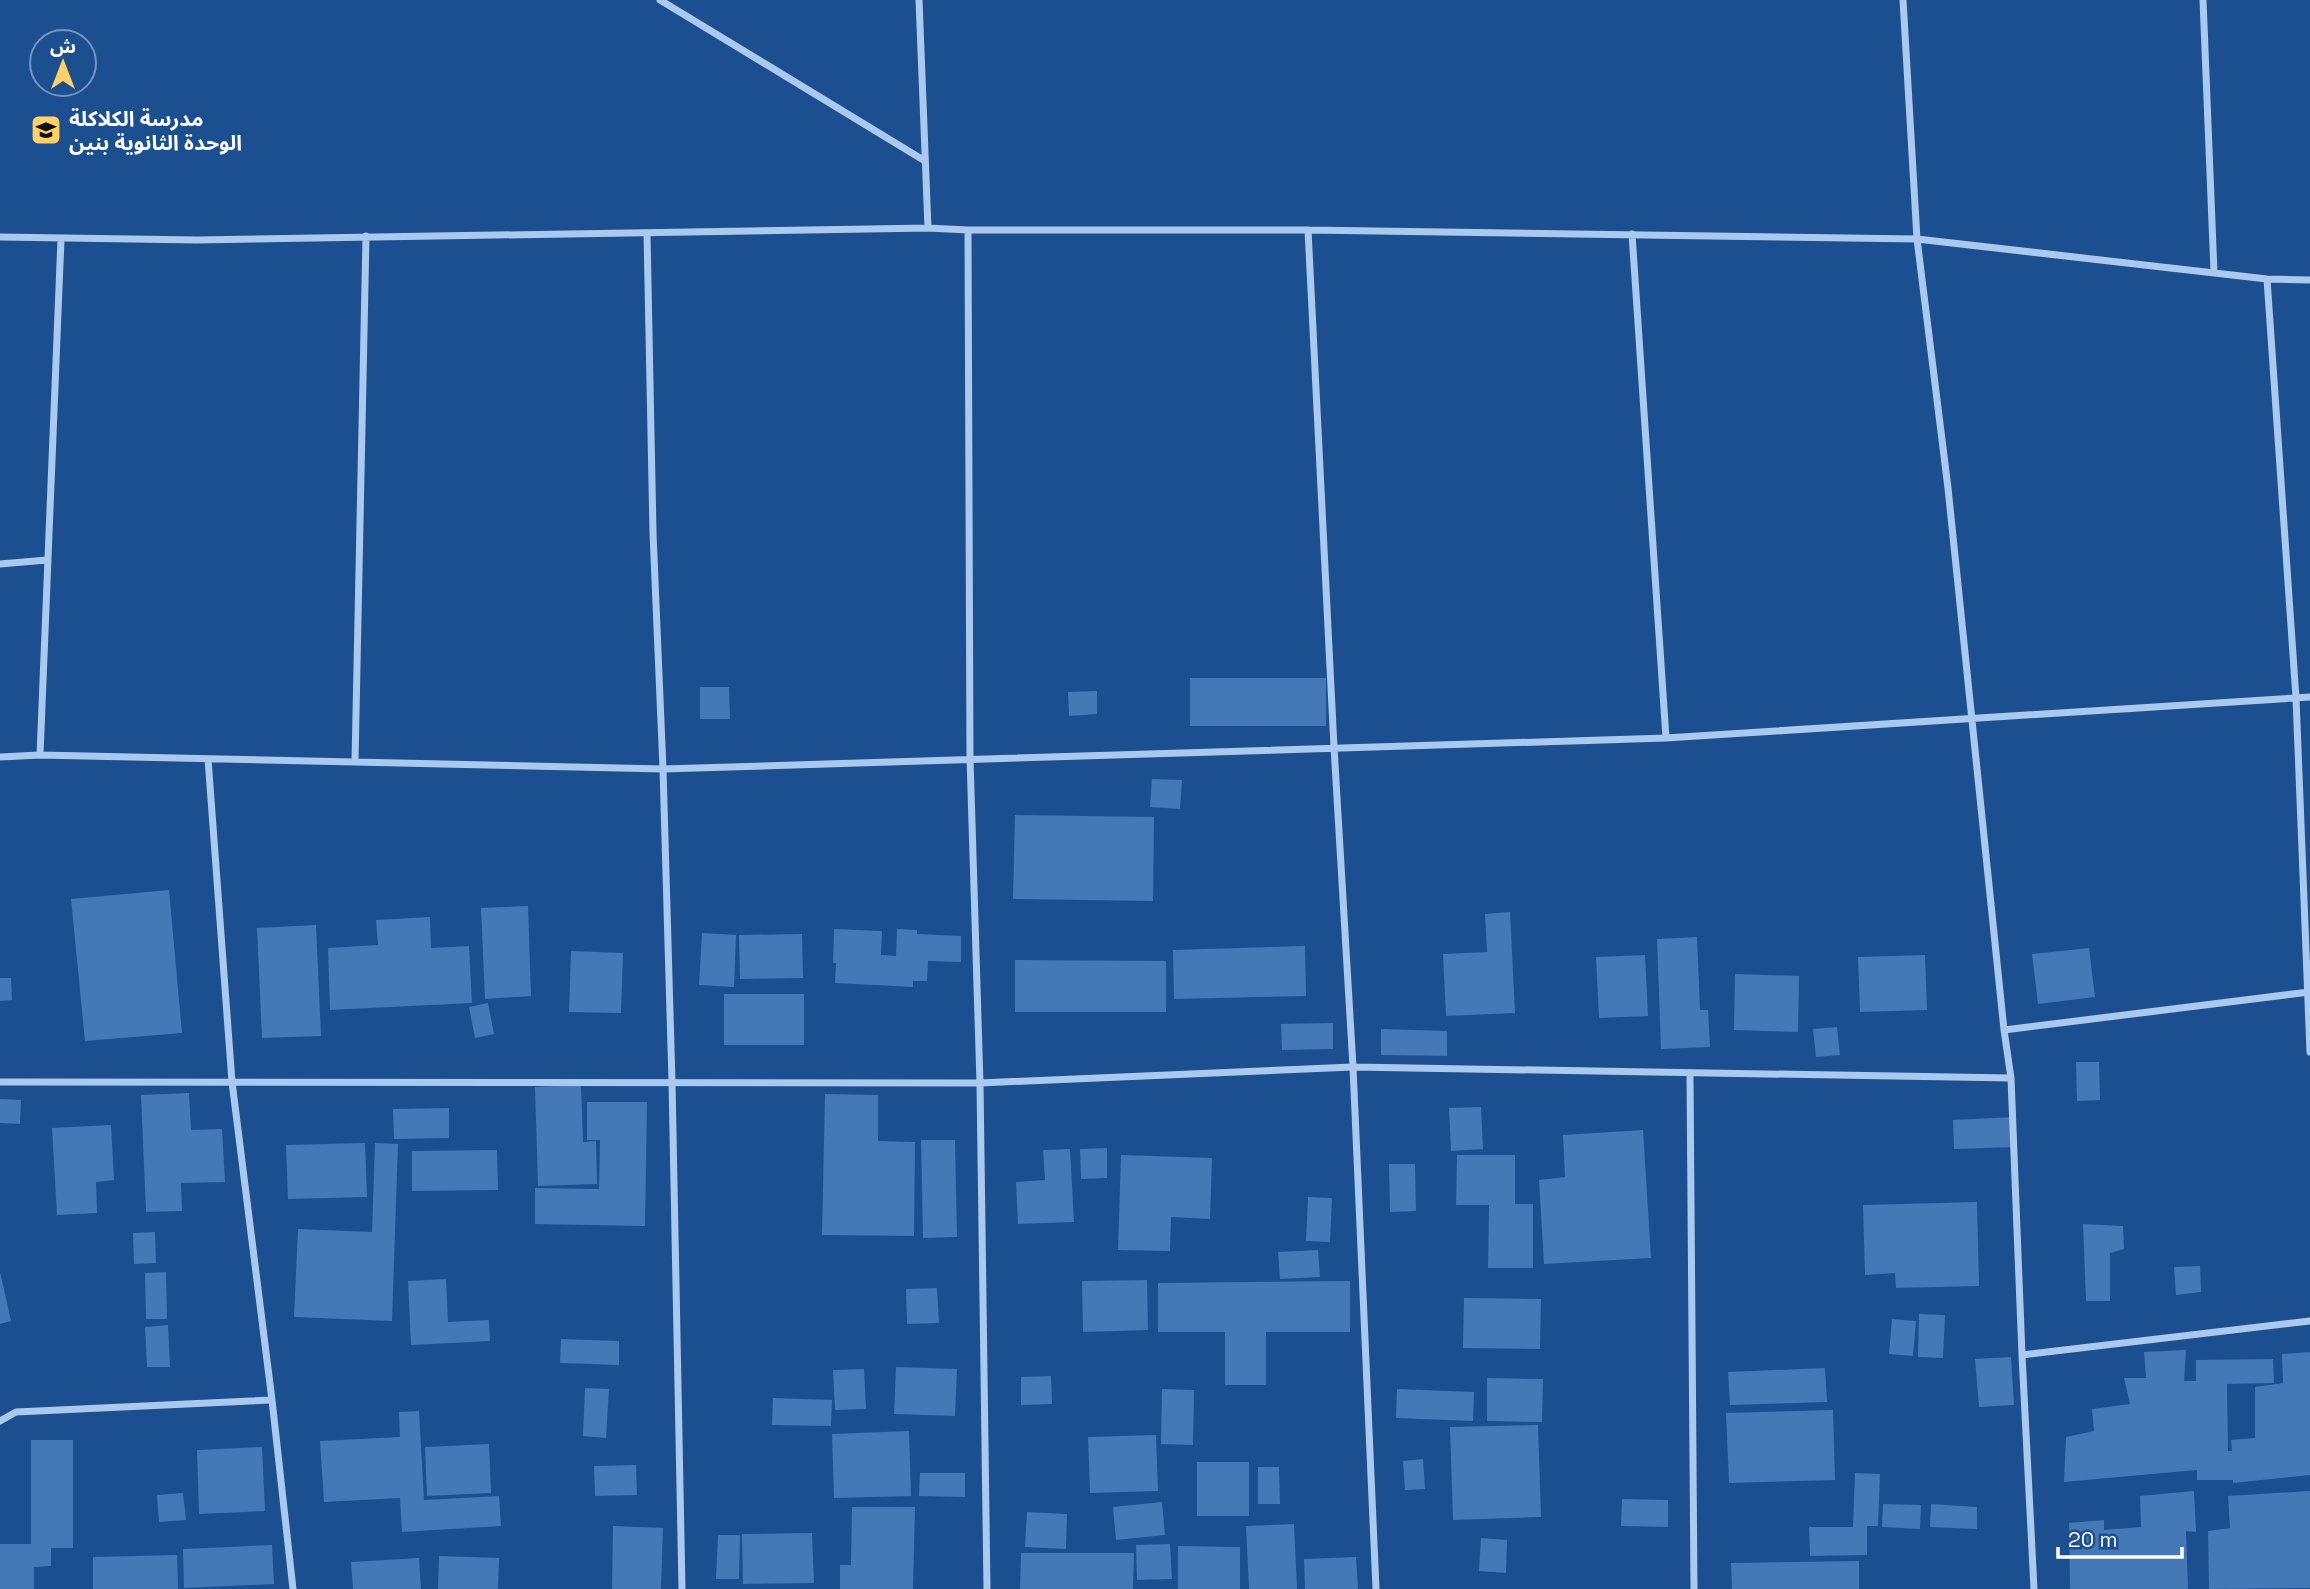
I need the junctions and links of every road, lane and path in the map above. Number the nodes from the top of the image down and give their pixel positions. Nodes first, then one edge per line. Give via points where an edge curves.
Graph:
1 (660, 0) edge
2 (919, 0) edge
3 (1903, 0) edge
4 (2203, 0) edge
5 (925, 162) junction
6 (928, 228) junction
7 (968, 230) junction
8 (1308, 230) junction
9 (648, 233) junction
10 (1632, 234) junction
11 (366, 236) junction
12 (0, 237) edge
13 (61, 239) junction
14 (1917, 239) junction
15 (2214, 272) junction
16 (2267, 279) junction
17 (2310, 281) edge
18 (47, 560) junction
19 (0, 564) edge
20 (2310, 697) edge
21 (2296, 698) junction
22 (1971, 720) junction
23 (1666, 738) junction
24 (1334, 747) junction
25 (40, 755) junction
26 (0, 757) edge
27 (970, 758) junction
28 (208, 759) junction
29 (355, 762) junction
30 (663, 769) junction
31 (2309, 992) edge
32 (2004, 1030) junction
33 (2310, 1052) edge
34 (1353, 1067) junction
35 (1690, 1074) junction
36 (2011, 1078) junction
37 (0, 1083) edge
38 (232, 1083) junction
39 (672, 1083) junction
40 (980, 1083) junction
41 (2310, 1321) edge
42 (2022, 1355) junction
43 (272, 1400) junction
44 (0, 1421) edge
45 (293, 1589) edge
46 (682, 1589) edge
47 (986, 1589) edge
48 (1376, 1589) edge
49 (1694, 1589) edge
50 (2034, 1589) edge

1 - 5 street
2 - 5 street
3 - 14 street
4 - 15 street
5 - 6 street
6 - 7 street
6 - 9 street
7 - 8 street
7 - 27 street
8 - 10 street
8 - 24 street
9 - 11 street
9 - 30 street
10 - 14 street
10 - 23 street
11 - 13 street
11 - 29 street
12 - 13 street
13 - 18 street
14 - 15 street
14 - 22 street
15 - 16 street
16 - 17 street
16 - 21 street
18 - 19 street
18 - 25 street
20 - 21 street
21 - 22 street
21 - 31 street
22 - 23 street
22 - 32 street
23 - 24 street
24 - 27 street
24 - 34 street
25 - 26 street
25 - 28 street
27 - 30 street
27 - 40 street
28 - 29 street
28 - 38 street
29 - 30 street
30 - 39 street
31 - 32 street
31 - 33 street
32 - 36 street
34 - 35 street
34 - 40 street
34 - 48 street
35 - 36 street
35 - 49 street
36 - 42 street
37 - 38 street
38 - 39 street
38 - 43 street
39 - 40 street
39 - 46 street
40 - 47 street
41 - 42 street
42 - 50 street
43 - 44 street via 16,1412
43 - 45 street

